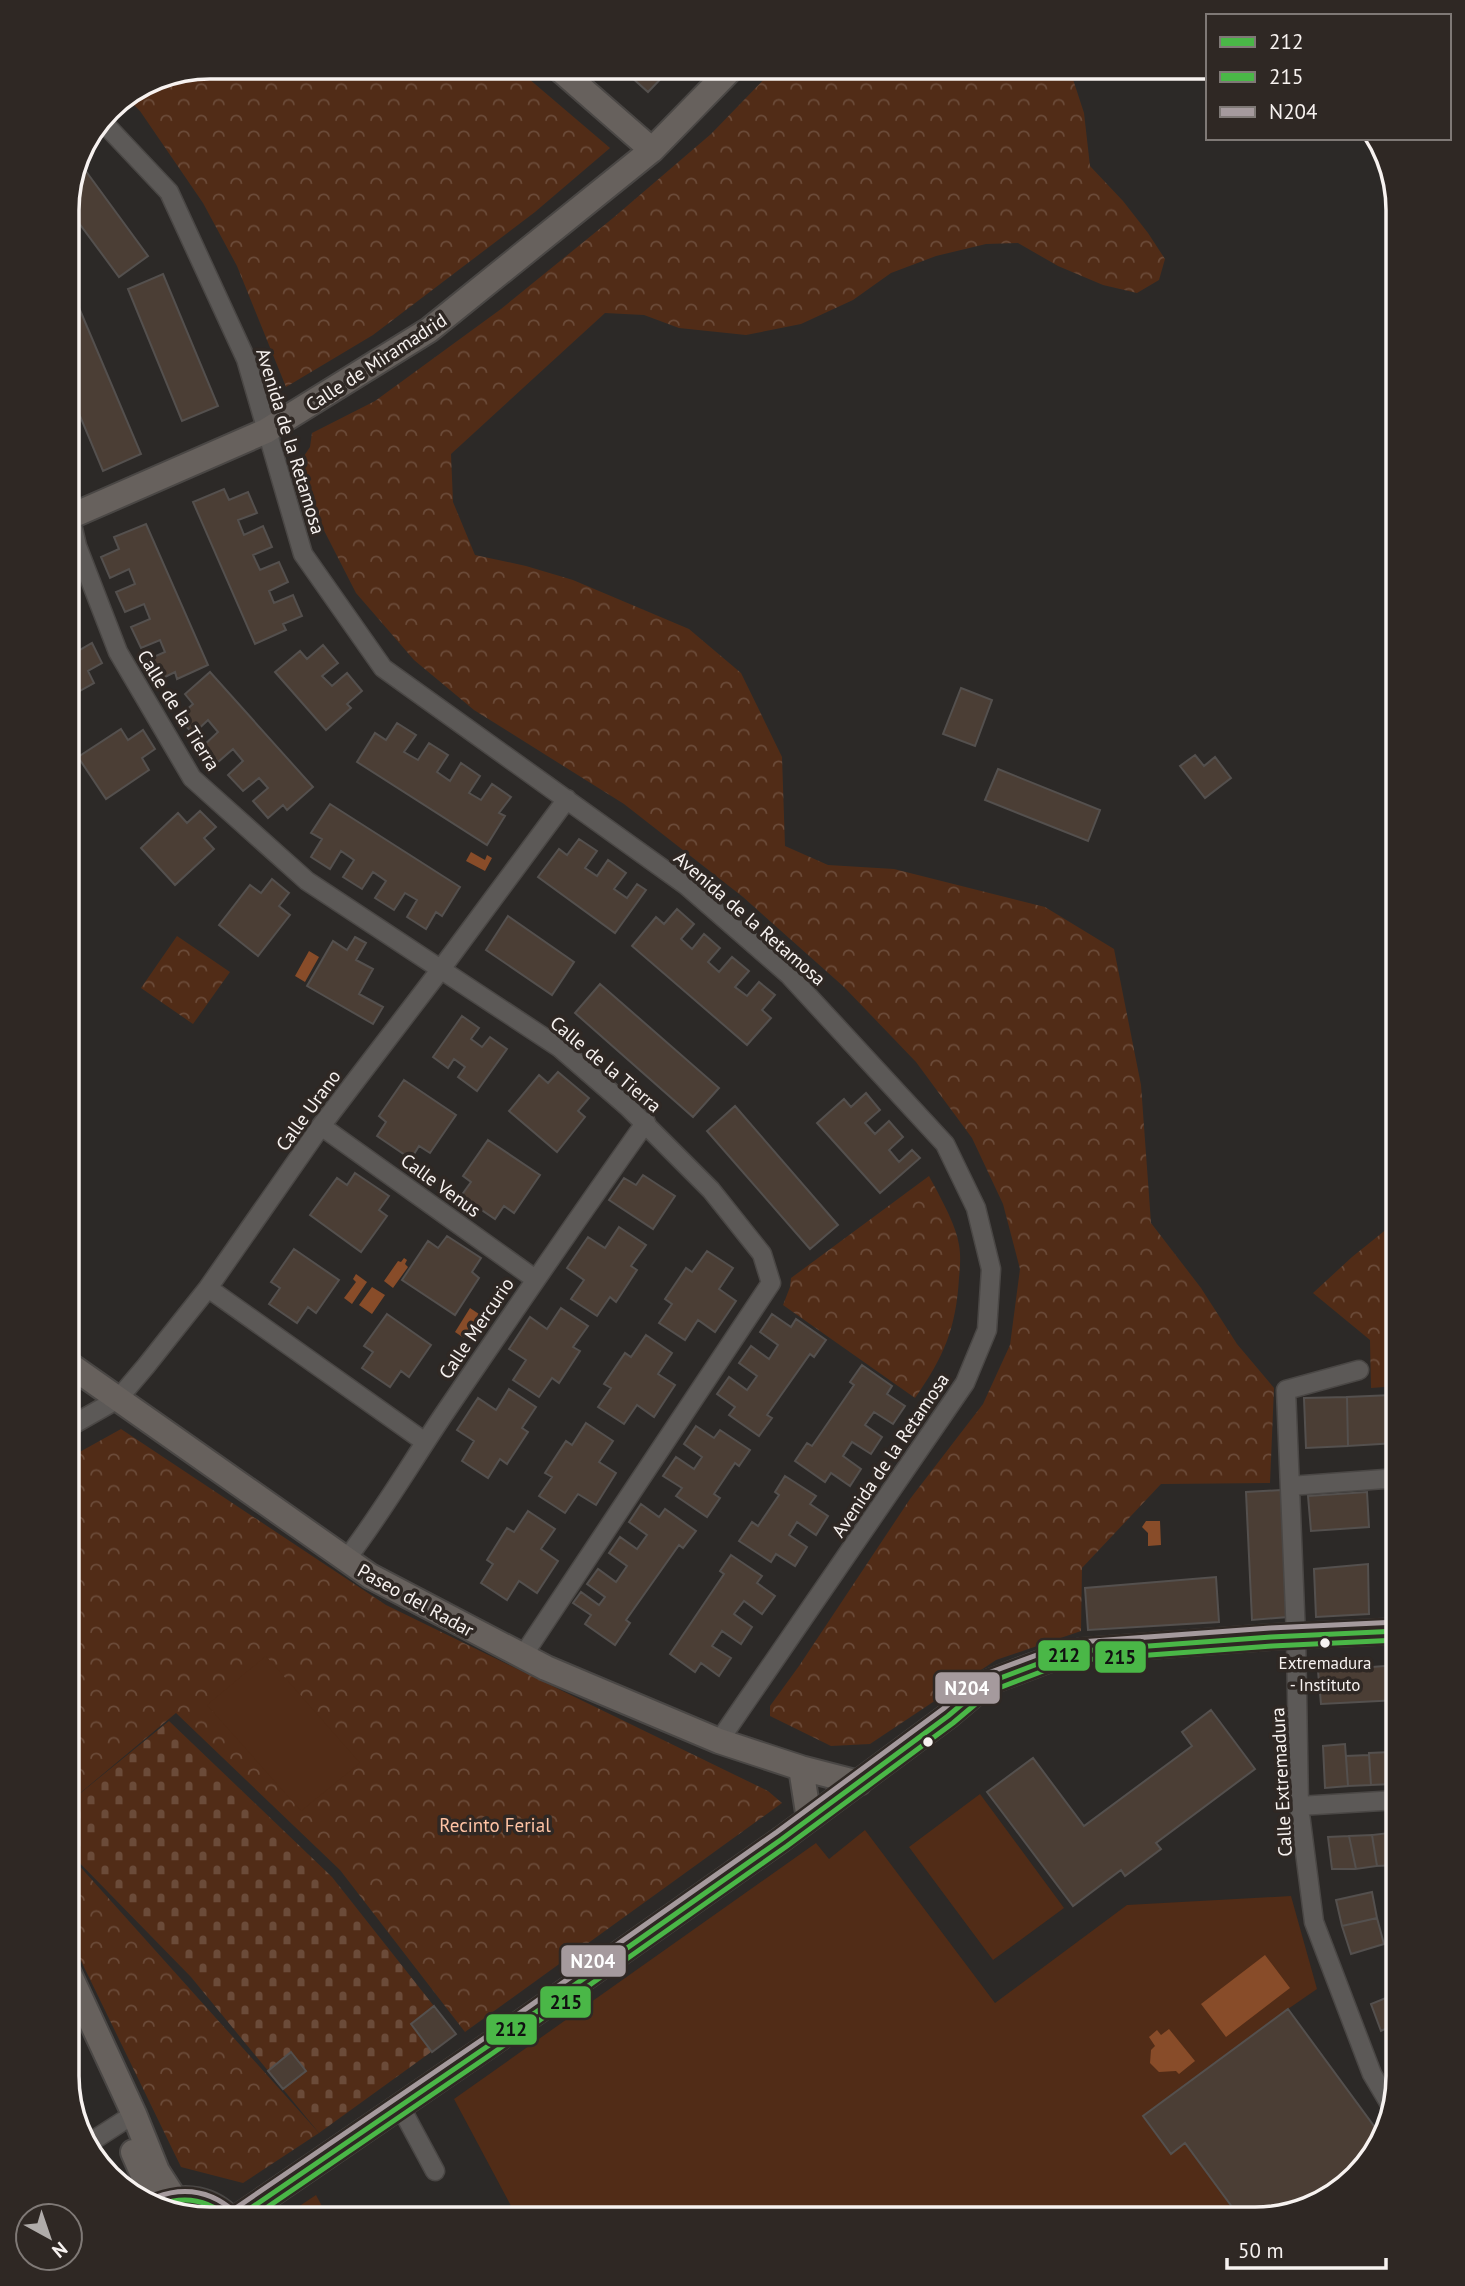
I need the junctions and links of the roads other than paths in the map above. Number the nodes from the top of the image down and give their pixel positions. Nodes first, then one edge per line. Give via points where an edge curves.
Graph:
1 (571, 79) edge
2 (721, 79) edge
3 (108, 128) edge
4 (652, 150) junction
5 (266, 431) junction
6 (79, 508) edge
7 (79, 551) edge
8 (567, 799) junction
9 (441, 968) junction
10 (646, 1122) junction
11 (321, 1126) junction
12 (535, 1279) junction
13 (208, 1288) junction
14 (1359, 1370) dead end
15 (79, 1371) edge
16 (118, 1399) junction
17 (79, 1421) edge
18 (425, 1442) junction
19 (1386, 1479) edge
20 (1290, 1486) junction
21 (345, 1561) junction
22 (1386, 1632) edge
23 (1296, 1637) junction
24 (523, 1657) junction
25 (719, 1741) junction
26 (801, 1768) junction
27 (859, 1783) junction
28 (1386, 1801) edge
29 (1299, 1806) junction
30 (809, 1819) junction
31 (79, 2001) edge
32 (79, 2029) edge
33 (1385, 2095) edge
34 (400, 2106) junction
35 (127, 2118) junction
36 (95, 2139) edge
37 (435, 2171) dead end
38 (144, 2189) edge
39 (166, 2200) edge
40 (173, 2202) edge
41 (216, 2207) edge
42 (250, 2207) edge

1 - 4 street
2 - 4 street, Calle de Miramadrid
3 - 5 street, Avenida de la Retamosa via 169,192 246,359
4 - 5 street, Calle de Miramadrid via 429,331
5 - 6 street, Calle de Miramadrid
5 - 8 street, Avenida de la Retamosa via 303,554 383,668
7 - 9 street, Calle de la Tierra via 118,652 192,778 307,881
8 - 9 street, Calle Urano
8 - 25 street, Avenida de la Retamosa via 687,886 788,974 946,1144 975,1208 991,1269 987,1330 965,1383
9 - 10 street, Calle de la Tierra via 560,1048
9 - 11 street, Calle Urano
10 - 12 street, Calle Mercurio
10 - 24 street, Calle de la Tierra via 711,1190 762,1254 771,1283
11 - 12 street, Calle Venus
11 - 13 street, Calle Urano
12 - 18 street, Calle Mercurio
13 - 16 street, Calle Urano
13 - 18 street
14 - 20 street, Calle Extremadura via 1286,1390
15 - 16 street, Paseo del Radar
16 - 17 street, Calle Urano
16 - 21 street, Paseo del Radar
18 - 21 street, Calle Mercurio
19 - 20 street
20 - 23 street, Calle Extremadura
21 - 24 street, Paseo del Radar
22 - 23 street
23 - 27 street via 1081,1651 1048,1660 987,1683
23 - 29 street, Calle Extremadura
24 - 25 street, Paseo del Radar
25 - 26 street, Paseo del Radar
26 - 27 street, Paseo del Radar
26 - 30 street
27 - 30 street
28 - 29 street
29 - 33 street, Calle Extremadura via 1314,1922 1372,2074
30 - 34 street
31 - 35 street
32 - 35 street
34 - 37 street
34 - 42 street
35 - 36 street
35 - 38 street
35 - 39 street via 157,2171
40 - 41 street via 198,2200

